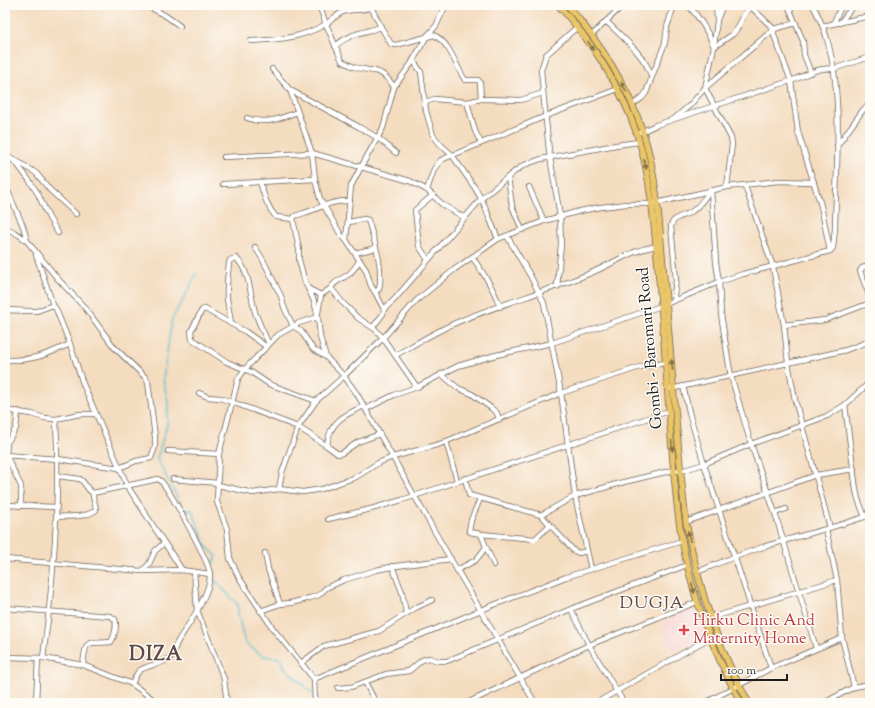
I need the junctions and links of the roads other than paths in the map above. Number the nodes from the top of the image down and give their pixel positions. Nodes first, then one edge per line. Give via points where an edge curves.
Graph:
1 (146, 5) edge
2 (319, 5) edge
3 (347, 5) edge
4 (446, 5) edge
5 (558, 5) edge
6 (567, 5) edge
7 (623, 5) edge
8 (674, 5) edge
9 (688, 5) edge
10 (716, 5) edge
11 (723, 5) edge
12 (788, 5) edge
13 (813, 5) edge
14 (842, 5) edge
15 (372, 6) edge
16 (751, 6) edge
17 (853, 6) edge
18 (348, 11) junction
19 (870, 16) edge
20 (718, 20) junction
21 (606, 21) junction
22 (796, 23) junction
23 (840, 23) junction
24 (326, 24) junction
25 (833, 24) junction
26 (180, 26) dead end
27 (823, 26) junction
28 (381, 27) junction
29 (577, 27) junction
30 (774, 29) junction
31 (592, 35) junction
32 (427, 36) junction
33 (252, 41) dead end
34 (335, 46) junction
35 (714, 47) junction
36 (870, 57) edge
37 (413, 60) junction
38 (272, 69) dead end
39 (833, 69) junction
40 (811, 72) junction
41 (651, 78) junction
42 (791, 81) junction
43 (394, 87) junction
44 (705, 88) junction
45 (618, 89) junction
46 (290, 90) junction
47 (543, 93) junction
48 (481, 99) junction
49 (425, 102) junction
50 (468, 102) junction
51 (870, 104) edge
52 (632, 105) junction
53 (714, 107) junction
54 (297, 112) junction
55 (546, 116) junction
56 (247, 118) dead end
57 (673, 120) junction
58 (640, 133) junction
59 (378, 138) junction
60 (639, 142) junction
61 (481, 143) junction
62 (837, 146) junction
63 (312, 152) junction
64 (5, 153) edge
65 (396, 153) dead end
66 (452, 156) junction
67 (224, 157) dead end
68 (551, 158) junction
69 (12, 159) junction
70 (360, 167) junction
71 (508, 177) junction
72 (315, 179) junction
73 (5, 181) edge
74 (260, 182) junction
75 (814, 182) junction
76 (223, 184) dead end
77 (745, 186) junction
78 (529, 187) dead end
79 (727, 187) junction
80 (428, 190) junction
81 (712, 190) junction
82 (433, 196) junction
83 (481, 199) junction
84 (350, 201) junction
85 (654, 203) junction
86 (323, 205) junction
87 (76, 214) dead end
88 (560, 216) junction
89 (465, 218) junction
90 (293, 219) junction
91 (544, 221) junction
92 (349, 222) junction
93 (5, 227) edge
94 (522, 230) junction
95 (58, 233) dead end
96 (507, 236) junction
97 (498, 239) junction
98 (346, 240) junction
99 (26, 241) junction
100 (659, 246) junction
101 (255, 247) dead end
102 (376, 248) junction
103 (830, 251) junction
104 (36, 253) junction
105 (355, 253) junction
106 (472, 257) junction
107 (360, 260) junction
108 (428, 260) junction
109 (870, 265) edge
110 (773, 267) junction
111 (719, 282) junction
112 (557, 287) junction
113 (331, 288) junction
114 (309, 289) junction
115 (375, 292) junction
116 (539, 293) junction
117 (321, 296) junction
118 (870, 299) edge
119 (675, 300) junction
120 (870, 303) edge
121 (664, 305) junction
122 (53, 306) junction
123 (500, 307) junction
124 (384, 309) junction
125 (5, 310) edge
126 (318, 317) junction
127 (231, 324) junction
128 (784, 325) junction
129 (293, 326) junction
130 (373, 327) junction
131 (384, 338) junction
132 (870, 341) edge
133 (552, 343) junction
134 (70, 344) junction
135 (268, 345) junction
136 (396, 355) junction
137 (326, 357) junction
138 (5, 360) edge
139 (665, 363) junction
140 (788, 363) junction
141 (245, 369) junction
142 (441, 374) junction
143 (344, 376) junction
144 (731, 376) junction
145 (869, 383) edge
146 (683, 386) junction
147 (417, 387) junction
148 (674, 388) junction
149 (668, 389) junction
150 (198, 393) dead end
151 (561, 393) junction
152 (870, 393) edge
153 (316, 401) junction
154 (232, 402) junction
155 (845, 405) junction
156 (365, 407) junction
157 (5, 410) edge
158 (18, 411) junction
159 (669, 411) junction
160 (95, 414) junction
161 (56, 418) junction
162 (500, 419) junction
163 (803, 424) junction
164 (298, 427) junction
165 (380, 434) junction
166 (446, 442) junction
167 (752, 444) junction
168 (569, 445) junction
169 (327, 446) junction
170 (168, 451) dead end
171 (219, 454) junction
172 (6, 455) edge
173 (393, 457) junction
174 (58, 459) junction
175 (704, 464) junction
176 (120, 468) junction
177 (854, 469) junction
178 (674, 470) junction
179 (681, 471) junction
180 (816, 475) junction
181 (58, 476) junction
182 (465, 478) junction
183 (173, 480) dead end
184 (458, 481) junction
185 (218, 484) junction
186 (128, 487) junction
187 (279, 489) junction
188 (93, 493) junction
189 (768, 493) junction
190 (415, 495) junction
191 (575, 496) junction
192 (480, 499) junction
193 (6, 505) edge
194 (21, 506) junction
195 (56, 507) junction
196 (786, 509) dead end
197 (719, 511) junction
198 (775, 513) junction
199 (541, 515) junction
200 (870, 515) edge
201 (56, 517) junction
202 (865, 517) junction
203 (328, 519) dead end
204 (686, 522) junction
205 (550, 525) junction
206 (828, 529) junction
207 (480, 534) junction
208 (5, 540) edge
209 (682, 541) junction
210 (785, 541) junction
211 (164, 543) junction
212 (486, 547) junction
213 (587, 552) junction
214 (266, 553) dead end
215 (734, 557) junction
216 (5, 559) edge
217 (451, 559) junction
218 (53, 562) junction
219 (494, 564) dead end
220 (687, 565) junction
221 (392, 566) junction
222 (591, 569) junction
223 (182, 570) junction
224 (457, 570) junction
225 (142, 571) junction
226 (194, 572) junction
227 (697, 572) junction
228 (210, 574) junction
229 (837, 580) junction
230 (799, 591) junction
231 (432, 600) dead end
232 (697, 602) junction
233 (280, 604) junction
234 (750, 607) junction
235 (5, 608) edge
236 (571, 609) junction
237 (197, 610) junction
238 (260, 611) junction
239 (481, 611) junction
240 (50, 612) junction
241 (406, 614) junction
242 (710, 618) junction
243 (711, 637) junction
244 (842, 638) junction
245 (498, 639) junction
246 (589, 645) junction
247 (816, 648) junction
248 (5, 658) edge
249 (40, 658) junction
250 (300, 663) junction
251 (83, 665) junction
252 (771, 668) junction
253 (520, 677) junction
254 (314, 679) junction
255 (365, 682) junction
256 (132, 684) junction
257 (870, 684) edge
258 (737, 686) junction
259 (854, 687) junction
260 (338, 688) dead end
261 (617, 691) junction
262 (36, 703) edge
263 (162, 703) edge
264 (227, 703) edge
265 (314, 703) edge
266 (376, 703) edge
267 (467, 703) edge
268 (535, 703) edge
269 (596, 703) edge
270 (624, 703) edge
271 (705, 703) edge
272 (741, 703) edge
273 (749, 703) edge
274 (824, 703) edge

1 - 26 street
2 - 24 street
3 - 18 street
4 - 32 street via 436,26
5 - 29 main road, Gombi - Baromari Road
6 - 31 main road, Gombi - Baromari Road
7 - 21 street
8 - 41 street via 665,44
9 - 35 street via 705,26
10 - 20 street
11 - 20 street
12 - 22 street
13 - 27 street
14 - 25 street
15 - 18 street
15 - 28 street
16 - 30 street
16 - 35 street via 737,29
17 - 23 street
18 - 24 street
19 - 23 street
20 - 35 street
21 - 31 street
21 - 41 street via 643,60
22 - 30 street
22 - 40 street
23 - 25 street
24 - 33 street via 287,39
24 - 34 street
25 - 27 street
27 - 39 street
28 - 32 street via 391,44 396,45
28 - 34 street via 345,38
29 -> 45 main road, Gombi - Baromari Road via 596,52
29 - 47 street via 543,61
30 - 42 street
30 - 44 street
52 -> 31 main road, Gombi - Baromari Road
32 - 37 street
32 - 48 street via 434,35 444,43 465,80 480,82
34 - 43 street via 342,61 354,67 377,70 388,78
35 - 44 street
36 - 39 street
37 - 43 street
37 - 49 street via 421,72
38 - 46 street
39 - 40 street
39 - 62 street via 837,102
40 - 42 street
41 - 52 street via 646,94
42 - 53 street
42 - 75 street via 798,132
43 - 59 street
44 - 53 street
44 - 57 street
45 - 55 street
45 - 58 main road, Gombi - Baromari Road
46 - 54 street
46 - 59 street
47 - 48 street via 521,100
47 - 55 street
48 - 50 street
49 - 50 street
49 - 66 street via 433,134
50 - 61 street via 475,131
51 - 62 street
52 - 58 main road, Gombi - Baromari Road
53 - 57 street
53 - 79 street via 732,144
54 - 56 street via 263,122
54 - 63 street
55 - 61 street
55 - 68 street
57 - 58 street
58 - 60 main road, Gombi - Baromari Road
58 - 85 main road, Gombi - Baromari Road via 650,158
59 - 65 street
59 - 70 street
60 - 68 street
60 -> 85 main road, Gombi - Baromari Road
61 - 66 street
62 - 103 street via 835,229 833,248
63 - 67 street
63 - 70 street
63 - 72 street
64 - 69 street
66 - 80 street via 437,164
66 - 83 street
68 - 71 street via 524,165
68 - 88 street
69 - 87 street via 36,173
69 - 95 street via 34,187
70 - 80 street via 400,177
70 - 84 street via 351,186
71 - 83 street
71 - 94 street via 512,206
72 - 74 street
72 - 86 street
73 - 99 street via 23,226
74 - 76 street
74 - 90 street via 266,202 276,217
75 - 77 street via 778,181
75 - 103 street
77 - 79 street
77 - 110 street
78 - 91 street
79 - 81 street
80 - 82 street
81 - 85 street
81 - 111 street
81 - 119 street via 693,210 672,222
82 - 89 street
82 - 108 street via 415,210 419,246
83 - 89 street
83 - 97 street
84 - 86 street
84 - 92 street
85 - 88 street via 601,207
85 - 100 main road, Gombi - Baromari Road
86 - 90 street
86 - 98 street
88 - 91 street
88 - 112 street via 561,244
89 - 108 street
90 - 114 street via 299,260
91 - 94 street
92 - 98 street
92 - 102 street via 366,218
93 - 99 street
94 - 96 street
96 - 97 street
96 - 116 street
97 - 106 street
98 - 105 street
99 - 104 street
100 - 112 street via 643,249
100 - 121 main road, Gombi - Baromari Road
101 - 129 street via 281,296
102 - 105 street
102 - 115 street via 380,281 379,289
103 - 110 street
104 - 122 street
104 - 176 street via 86,309 114,347 148,382 155,437 154,454 151,458
105 - 107 street
106 - 123 street via 485,276
106 - 131 street via 417,300
107 - 113 street via 349,274
107 - 115 street
108 - 124 street
109 - 118 street via 860,271
110 - 111 street
110 - 128 street
111 - 119 street
111 - 144 street via 722,322
112 - 116 street
113 - 117 street
113 - 130 street via 358,318
114 - 117 street
114 - 126 street
115 - 124 street
116 - 123 street
116 - 133 street via 544,303
117 - 126 street
119 - 121 street
120 - 128 street via 825,320
121 - 133 street
121 - 139 main road, Gombi - Baromari Road
148 -> 121 main road, Gombi - Baromari Road
122 - 125 street via 29,311
122 - 134 street
123 - 136 street via 459,321
124 - 130 street
126 - 129 street
126 - 137 street
127 - 135 street
127 - 135 street via 226,289 229,262 236,258 244,269 256,315
127 - 141 street via 205,309 202,310 192,331 192,339 227,362
128 - 140 street
129 - 135 street
129 - 137 street via 301,331 314,349
130 - 131 street
131 - 136 street
131 - 143 street
132 - 140 street via 846,350
133 - 142 street via 473,361
133 - 151 street
134 - 138 street via 46,355
134 - 160 street
135 - 141 street
136 - 147 street
137 - 143 street
139 - 149 main road, Gombi - Baromari Road
139 - 151 street via 640,367
140 - 144 street
140 - 163 street
141 - 153 street via 270,384
141 - 154 street via 238,380
142 - 147 street
142 - 162 street via 458,388 492,408
143 - 153 street
143 - 156 street
144 - 146 street
144 - 167 street
145 - 152 street
145 - 155 street
146 - 148 street
146 - 175 street
147 - 156 street
148 - 149 street
148 - 179 main road, Gombi - Baromari Road
149 - 159 main road, Gombi - Baromari Road
150 - 154 street
151 - 162 street
151 - 168 street
153 - 164 street
154 - 164 street
154 - 171 street
155 - 163 street via 827,416
155 - 177 street
156 - 165 street
156 - 169 street via 342,417 336,423
157 - 158 street
158 - 161 street via 44,418
158 - 172 street via 16,428 7,443
159 - 168 street
159 -> 178 main road, Gombi - Baromari Road
160 - 161 street
160 - 176 street
161 - 174 street
162 - 166 street
163 - 167 street
163 - 180 street
164 - 169 street
164 - 187 street
165 - 169 street via 358,442 338,454
165 - 173 street
166 - 173 street
166 - 184 street
167 - 175 street
167 - 189 street
168 - 182 street
168 - 191 street
170 - 171 street
171 - 185 street
172 - 174 street
172 - 194 street via 21,486
173 - 187 street via 356,476 322,489 303,492
173 - 190 street
174 - 176 street
174 - 181 street
175 - 179 street
175 - 197 street
176 - 186 street
177 - 180 street
177 - 202 street via 858,499
178 - 179 street
178 - 191 street
178 - 209 main road, Gombi - Baromari Road
179 - 204 main road, Gombi - Baromari Road
180 - 189 street
180 - 206 street
181 - 188 street via 80,479
181 - 195 street
182 - 184 street
182 - 192 street via 469,495
183 - 185 street
184 - 190 street
185 - 187 street via 253,493
185 - 238 street via 217,499 227,530 230,558
186 - 188 street
186 - 211 street
186 - 228 street via 161,480 192,532
188 - 201 street via 96,510 94,512
189 - 197 street
189 - 198 street
190 - 203 street
190 - 217 street
191 - 199 street
191 - 213 street
192 - 199 street
192 - 207 street via 469,531
193 - 194 street
193 - 208 street
194 - 195 street
195 - 201 street
196 - 198 street
197 - 204 street
197 - 215 street
198 - 210 street
199 - 205 street
200 - 202 street
201 - 218 street
202 - 206 street
227 -> 204 main road, Gombi - Baromari Road
205 - 207 street via 535,539
205 - 213 street via 576,552
206 - 210 street
206 - 229 street
207 - 212 street
209 - 220 main road, Gombi - Baromari Road
209 - 222 street
210 - 215 street
210 - 230 street
211 - 223 street
211 - 225 street via 155,551 149,564
212 - 219 street
212 - 224 street via 476,560
213 - 222 street
214 - 233 street via 271,580
215 - 227 street
215 - 234 street
216 - 218 street
217 - 221 street
217 - 224 street
218 - 225 street
218 - 240 street
220 -> 232 main road, Gombi - Baromari Road
220 - 236 street
221 - 233 street via 344,580 326,588 319,595
221 - 241 street via 402,592
222 - 239 street
223 - 225 street
223 - 226 street
224 - 239 street
226 - 228 street
226 - 237 street
227 - 242 main road, Gombi - Baromari Road
228 - 237 street via 207,589
229 - 230 street
229 - 244 street
230 - 234 street
230 - 247 street
231 - 241 street
232 - 243 main road, Gombi - Baromari Road
232 - 246 street
233 - 238 street
234 - 242 street
234 - 252 street
235 - 240 street
236 - 245 street
236 - 246 street
237 - 256 street via 172,655 168,659 143,668
237 - 264 street via 224,679
238 - 250 street
239 - 245 street
239 - 254 street
240 - 249 street
240 - 251 street via 115,618 114,638 111,642 87,644 84,647
241 - 250 street via 379,632 324,646
242 - 258 main road, Gombi - Baromari Road
243 - 258 main road, Gombi - Baromari Road
243 - 261 street
244 - 247 street
244 - 259 street
245 - 253 street
245 - 255 street via 447,661 429,658 422,660 409,671 386,674
246 - 253 street
246 - 261 street
247 - 252 street
248 - 249 street
249 - 251 street
249 - 262 street
250 - 254 street
251 - 256 street
252 - 258 street
253 - 267 street
253 - 268 street
254 - 265 street
255 - 260 street
255 - 266 street
256 - 263 street
257 - 259 street
258 - 271 street
258 - 272 main road, Gombi - Baromari Road
258 - 273 main road, Gombi - Baromari Road
259 - 274 street
261 - 269 street
261 - 270 street

